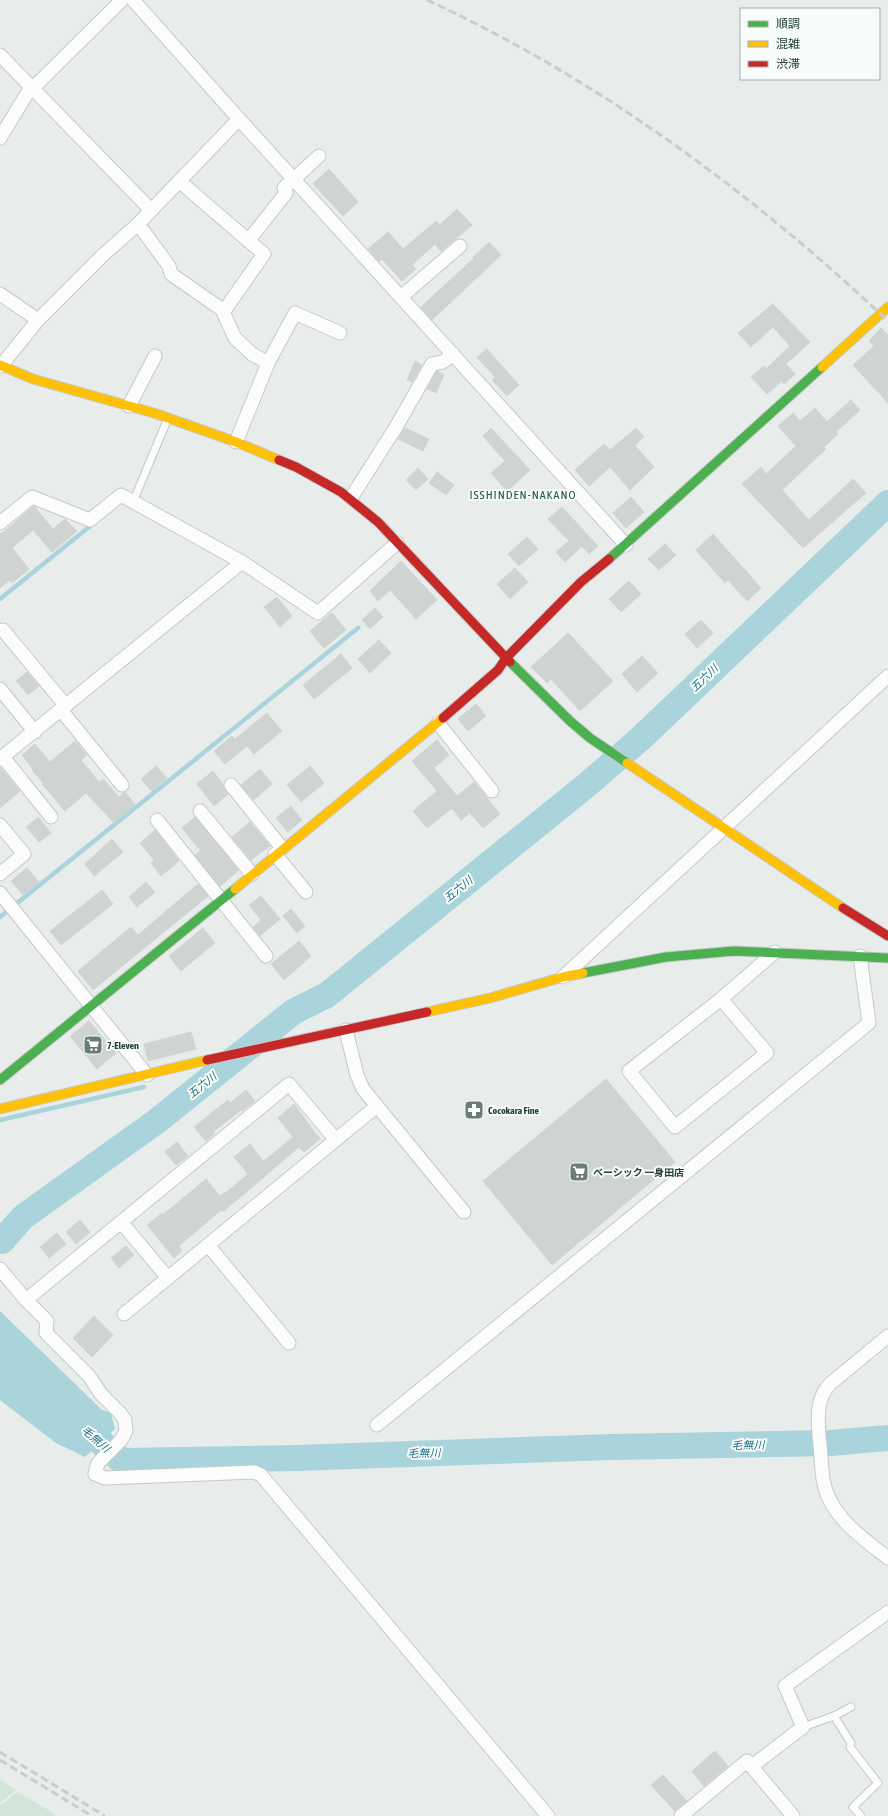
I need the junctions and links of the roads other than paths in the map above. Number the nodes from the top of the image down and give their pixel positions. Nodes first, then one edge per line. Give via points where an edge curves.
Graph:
1 (122, 0) edge
2 (133, 0) edge
3 (0, 55) edge
4 (32, 88) junction
5 (239, 119) junction
6 (0, 138) edge
7 (319, 156) dead end
8 (293, 178) junction
9 (179, 181) junction
10 (150, 209) junction
11 (138, 224) junction
12 (248, 240) junction
13 (460, 246) dead end
14 (0, 294) edge
15 (401, 297) junction
16 (888, 308) edge
17 (224, 311) junction
18 (38, 320) junction
19 (340, 334) dead end
20 (453, 354) junction
21 (155, 356) dead end
22 (268, 364) junction
23 (0, 366) edge
24 (129, 406) junction
25 (168, 418) junction
26 (236, 442) junction
27 (351, 498) junction
28 (133, 502) junction
29 (0, 524) edge
30 (397, 543) junction
31 (626, 545) junction
32 (242, 562) junction
33 (3, 630) dead end
34 (506, 658) junction
35 (888, 676) edge
36 (0, 689) edge
37 (63, 708) junction
38 (438, 723) junction
39 (34, 732) junction
40 (1, 758) edge
41 (122, 785) dead end
42 (231, 785) dead end
43 (492, 790) dead end
44 (200, 811) dead end
45 (50, 817) dead end
46 (157, 820) dead end
47 (0, 825) edge
48 (725, 827) junction
49 (279, 851) junction
50 (0, 874) edge
51 (252, 874) junction
52 (306, 892) dead end
53 (221, 900) junction
54 (8, 903) edge
55 (888, 936) edge
56 (775, 952) junction
57 (266, 956) dead end
58 (860, 956) junction
59 (888, 958) edge
60 (563, 976) junction
61 (721, 999) junction
62 (92, 1005) junction
63 (346, 1030) junction
64 (147, 1075) junction
65 (0, 1080) edge
66 (377, 1106) junction
67 (0, 1109) edge
68 (336, 1140) junction
69 (464, 1212) dead end
70 (121, 1222) junction
71 (208, 1245) junction
72 (1, 1270) edge
73 (168, 1278) junction
74 (26, 1300) junction
75 (124, 1314) dead end
76 (888, 1336) edge
77 (289, 1343) dead end
78 (377, 1424) dead end
79 (888, 1558) edge
80 (888, 1612) edge
81 (851, 1707) dead end
82 (834, 1716) junction
83 (803, 1727) junction
84 (752, 1766) junction
85 (548, 1816) edge
86 (681, 1816) edge
87 (793, 1816) edge
88 (861, 1816) edge

1 - 4 street
2 - 5 street
3 - 4 street
4 - 6 street
4 - 10 street
5 - 8 street
5 - 9 street
7 - 8 street
8 - 12 street via 284,188 286,193
8 - 15 street
9 - 10 street
9 - 12 street
10 - 11 street
11 - 17 street via 169,266 171,274
11 - 18 street
12 - 17 street via 264,254
13 - 15 street
14 - 18 street
15 - 20 street
16 - 31 street
17 - 22 street via 234,338
18 - 23 street
19 - 22 street via 295,313
20 - 27 street via 443,362 432,364
20 - 31 street
21 - 24 street
22 - 26 street
23 - 24 street via 33,379
24 - 25 street
25 - 26 street
25 - 28 lane
26 - 27 street via 296,467
27 - 30 street
28 - 29 street via 120,495 90,520 32,497
28 - 32 street
30 - 32 street via 318,613
30 - 34 street
31 - 34 street via 581,582
32 - 37 street
33 - 37 street
34 - 38 street via 498,670
34 - 48 street via 590,738
35 - 48 street
36 - 39 street
37 - 39 street
37 - 41 street
38 - 43 street
38 - 49 street
39 - 40 street
40 - 45 street
42 - 49 street
44 - 51 street
46 - 53 street
47 - 50 street via 24,854
48 - 55 street via 835,903
48 - 60 street
49 - 51 street
49 - 52 street
51 - 53 street
53 - 57 street
53 - 62 street
54 - 62 street
56 - 58 street
56 - 60 street via 690,954
56 - 61 street
58 - 59 street
58 - 78 street via 869,1023
60 - 63 street via 490,998
61 - 61 street via 629,1072 675,1127 767,1052
62 - 64 street
62 - 65 street
63 - 64 street
63 - 66 street via 362,1089
64 - 67 street
66 - 68 street
66 - 69 street
68 - 70 street via 289,1084
68 - 71 street
70 - 73 street
70 - 74 street
71 - 73 street
71 - 77 street
72 - 74 street
73 - 75 street
74 - 85 street via 47,1321 46,1333 89,1376 101,1394 125,1420 126,1431 121,1440 98,1463 95,1474 105,1478 254,1472 261,1475
76 - 79 street via 830,1384 820,1398 818,1417 823,1480 834,1506 848,1526
80 - 83 street via 785,1686
81 - 82 lane
82 - 83 lane
82 - 88 lane via 851,1743 850,1747 878,1783 853,1807
83 - 84 street
84 - 86 street via 747,1761
84 - 87 street

